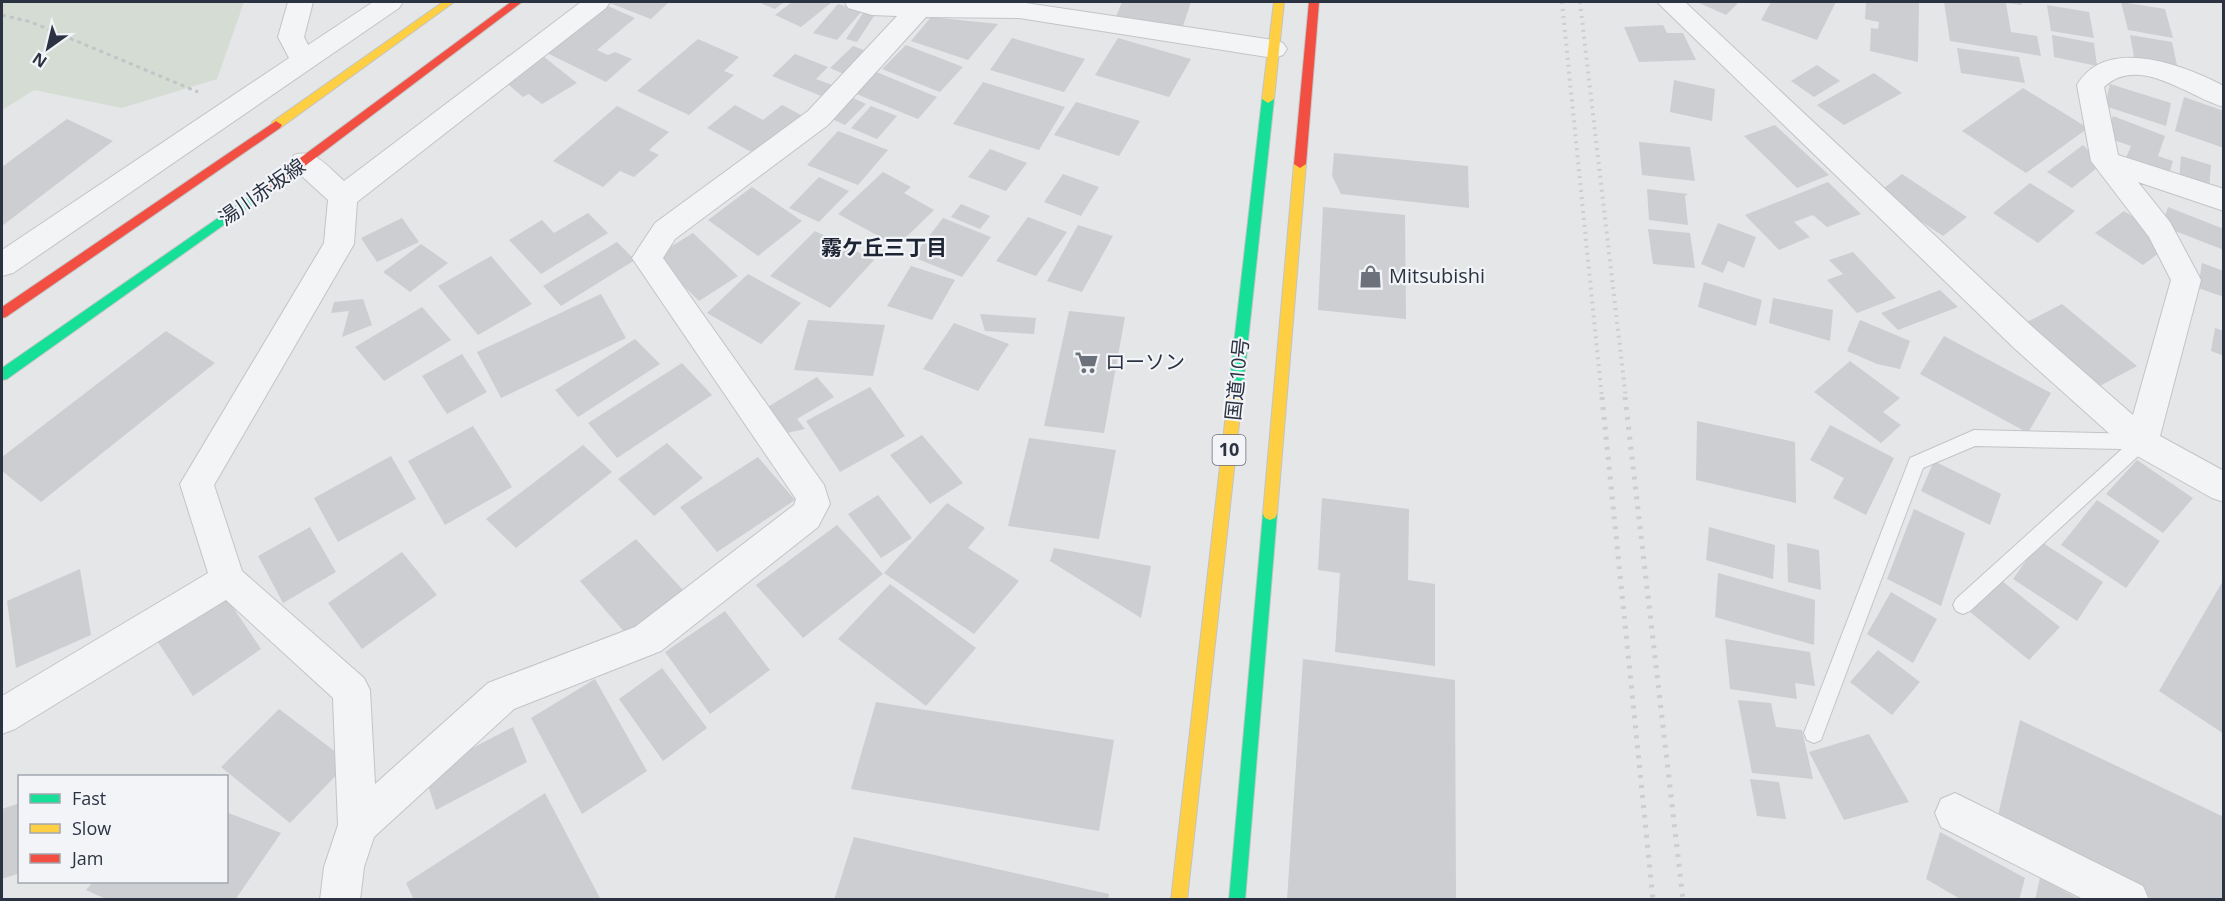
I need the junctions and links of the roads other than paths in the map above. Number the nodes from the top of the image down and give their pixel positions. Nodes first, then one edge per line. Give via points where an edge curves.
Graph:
1 (300, 2) edge
2 (390, 2) edge
3 (449, 2) edge
4 (517, 2) edge
5 (597, 2) edge
6 (857, 2) edge
7 (1279, 2) edge
8 (1314, 2) edge
9 (1670, 2) edge
10 (918, 8) junction
11 (1274, 49) junction
12 (303, 60) junction
13 (2223, 98) edge
14 (2105, 161) junction
15 (304, 162) junction
16 (343, 197) junction
17 (2223, 200) edge
18 (2, 265) edge
19 (2, 313) edge
20 (2, 375) edge
21 (2142, 442) junction
22 (2223, 488) edge
23 (228, 580) junction
24 (1963, 606) dead end
25 (2, 716) edge
26 (1814, 733) dead end
27 (1955, 813) dead end
28 (358, 825) junction
29 (340, 900) edge
30 (1179, 900) edge
31 (1237, 900) edge
32 (2129, 900) edge

1 - 12 street via 291,37
2 - 12 street
3 - 19 main road
4 - 15 main road, 湯川赤坂線
5 - 16 street
6 - 10 street via 872,7
7 - 11 main road, 国道10号 / 10
8 - 31 main road
9 - 21 street via 2025,339
10 - 11 street via 1018,10
10 - 28 street via 818,118 665,231 646,258 812,495 813,504 806,516 648,639 501,696
11 - 30 main road, 国道10号 / 10
12 - 18 street
13 - 14 street via 2187,79 2140,66 2104,71 2090,85
14 - 17 street
14 - 21 street via 2160,230 2186,280
15 - 16 street
15 - 20 main road, 湯川赤坂線
16 - 23 street via 339,244 196,484
21 - 22 street
21 - 24 lane
21 - 26 lane via 1974,438 1916,462
23 - 25 street
23 - 28 street via 351,690
27 - 32 street
28 - 29 street via 344,867

